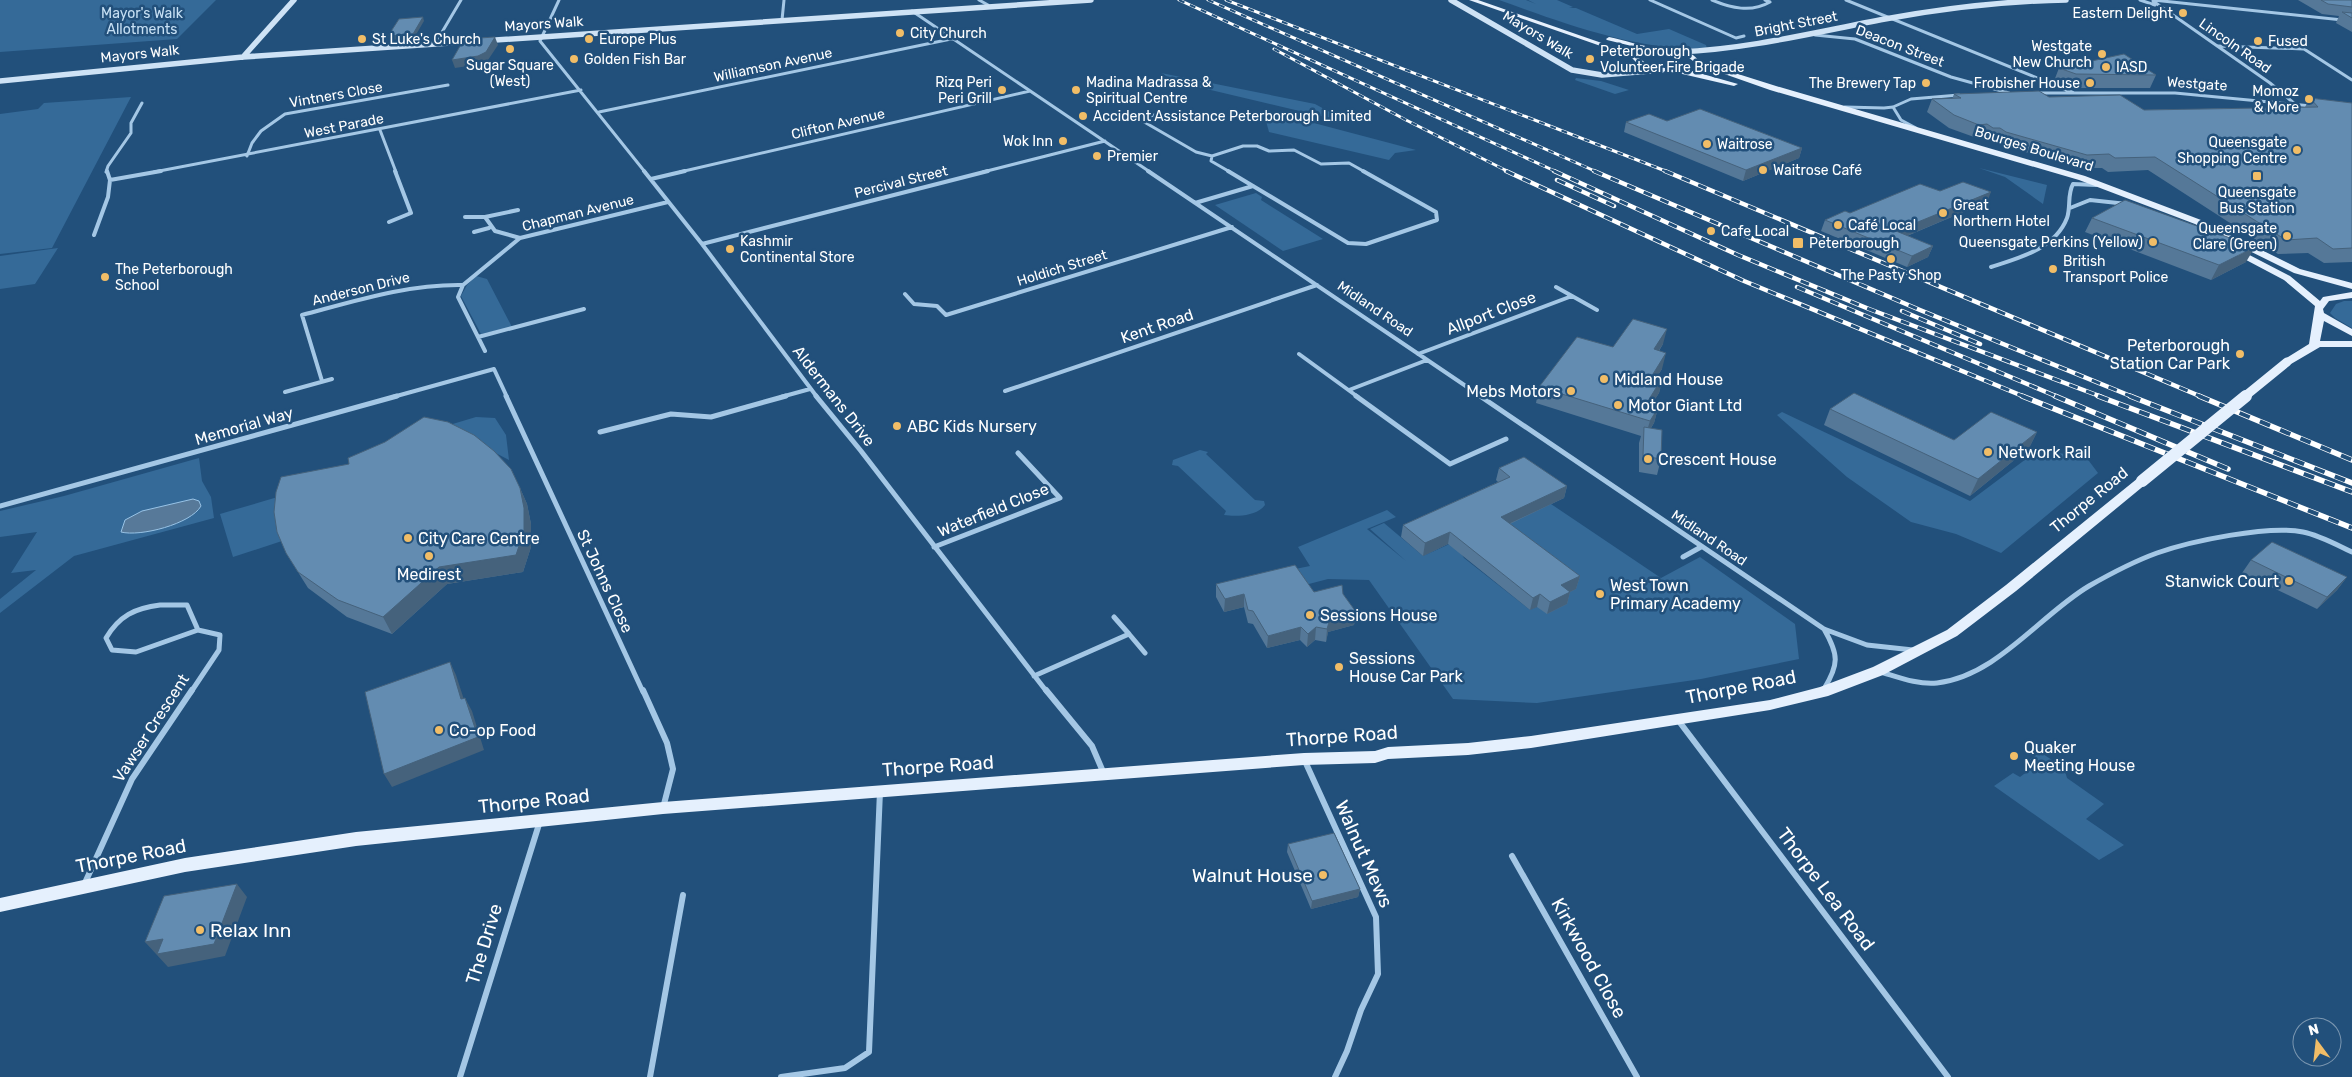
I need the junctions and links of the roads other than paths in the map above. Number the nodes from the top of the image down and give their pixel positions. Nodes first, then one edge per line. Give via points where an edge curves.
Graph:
1 (294, 0) edge
2 (461, 0) edge
3 (559, 0) edge
4 (784, 0) edge
5 (979, 0) edge
6 (1091, 0) edge
7 (1451, 0) edge
8 (1472, 0) edge
9 (1492, 0) edge
10 (1650, 0) edge
11 (1712, 0) edge
12 (1765, 0) edge
13 (1846, 0) edge
14 (2047, 0) edge
15 (2066, 0) edge
16 (2140, 0) edge
17 (2152, 0) edge
18 (1057, 1) edge
19 (988, 6) junction
20 (2160, 7) junction
21 (912, 10) junction
22 (1892, 18) junction
23 (782, 20) junction
24 (2352, 21) edge
25 (543, 36) junction
26 (1744, 36) dead end
27 (1796, 38) junction
28 (951, 39) junction
29 (435, 44) junction
30 (2218, 46) junction
31 (1653, 50) junction
32 (1729, 50) junction
33 (1679, 52) junction
34 (242, 57) junction
35 (1637, 60) junction
36 (1697, 62) junction
37 (1662, 70) junction
38 (1678, 71) junction
39 (1617, 74) junction
40 (0, 80) edge
41 (2352, 80) edge
42 (1967, 81) junction
43 (448, 86) dead end
44 (1977, 89) dead end
45 (581, 90) junction
46 (1030, 91) junction
47 (2031, 93) edge
48 (2074, 93) junction
49 (1993, 94) edge
50 (1963, 95) edge
51 (142, 103) dead end
52 (2296, 105) junction
53 (1835, 106) junction
54 (1893, 107) junction
55 (2313, 107) edge
56 (599, 112) junction
57 (1127, 112) dead end
58 (1154, 115) dead end
59 (1139, 118) junction
60 (1918, 129) junction
61 (380, 130) junction
62 (1105, 141) junction
63 (247, 156) junction
64 (1212, 156) junction
65 (110, 180) junction
66 (651, 180) junction
67 (2073, 184) junction
68 (1252, 186) junction
69 (2112, 188) junction
70 (668, 202) junction
71 (1195, 203) junction
72 (2130, 204) junction
73 (2070, 208) junction
74 (518, 210) dead end
75 (484, 217) junction
76 (466, 218) dead end
77 (389, 222) dead end
78 (1232, 227) junction
79 (489, 228) junction
80 (474, 232) dead end
81 (94, 235) dead end
82 (520, 238) junction
83 (702, 244) junction
84 (1991, 267) dead end
85 (463, 285) junction
86 (1317, 285) junction
87 (2352, 286) edge
88 (1556, 287) dead end
89 (905, 294) dead end
90 (2352, 295) edge
91 (1572, 296) junction
92 (584, 309) dead end
93 (1597, 310) dead end
94 (2320, 310) junction
95 (2352, 333) edge
96 (478, 337) junction
97 (2314, 344) junction
98 (2352, 344) edge
99 (485, 351) dead end
100 (1299, 354) dead end
101 (1418, 354) junction
102 (1427, 360) junction
103 (494, 368) joint
104 (332, 378) dead end
105 (322, 381) junction
106 (810, 389) junction
107 (1349, 390) junction
108 (1005, 391) dead end
109 (284, 392) dead end
110 (600, 432) dead end
111 (1506, 439) dead end
112 (1018, 452) dead end
113 (0, 506) edge
114 (934, 547) junction
115 (1701, 547) junction
116 (2352, 552) edge
117 (1684, 556) dead end
118 (1114, 616) dead end
119 (1824, 629) junction
120 (198, 630) junction
121 (1129, 634) junction
122 (1916, 650) junction
123 (1145, 654) dead end
124 (1878, 671) junction
125 (1034, 676) junction
126 (1823, 692) junction
127 (1678, 720) junction
128 (1304, 759) junction
129 (1104, 775) junction
130 (880, 790) junction
131 (663, 808) junction
132 (540, 820) junction
133 (1512, 856) dead end
134 (83, 886) junction
135 (683, 895) dead end
136 (0, 905) edge
137 (460, 1077) edge
138 (650, 1077) edge
139 (781, 1077) edge
140 (1335, 1077) edge
141 (1637, 1077) edge
142 (1948, 1077) edge

1 - 34 street
2 - 29 street
3 - 25 street
4 - 23 street
5 - 19 street
6 - 18 street, Mayors Walk
7 - 39 street, Mayors Walk via 1572,70
8 - 35 main road
9 - 31 main road via 1606,39
10 - 26 street via 1736,38
11 - 12 street via 1742,9 1770,2
13 - 22 street
14 - 15 street, Bright Street
14 - 22 street, Bright Street via 1962,7
16 - 20 street, Lincoln Road
17 - 20 street, Lincoln Road
17 - 24 street
18 - 19 street, Mayors Walk
19 - 21 street, Mayors Walk
20 - 30 street, Lincoln Road
21 - 23 street, Mayors Walk
21 - 28 street, Midland Road
22 - 27 street, Bright Street
22 - 48 street
23 - 25 street, Mayors Walk
25 - 29 street, Mayors Walk
25 - 45 street, Aldermans Drive via 540,41
27 - 32 street, Bright Street
27 - 42 street, Deacon Street via 1841,35 1858,39
28 - 46 street, Midland Road
28 - 56 street, Williamson Avenue
29 - 34 street, Mayors Walk
30 - 41 street via 2304,50
30 - 52 street, Lincoln Road
31 - 33 main road
31 - 35 main road via 1639,52
32 - 33 street, Bright Street
32 - 36 street, Bright Street
33 - 36 main road, Bourges Boulevard
34 - 40 street, Mayors Walk
35 - 37 main road
35 - 39 street, Mayors Walk
36 - 38 main road via 1692,69
36 - 53 main road, Bourges Boulevard
37 - 38 main road
37 - 39 street, Mayors Walk
38 - 67 main road, Bourges Boulevard via 1740,86
42 - 44 street, Deacon Street
42 - 49 street, Deacon Street via 2012,94
43 - 63 street, Vintners Close via 284,114 273,119 254,140
45 - 56 street, Aldermans Drive
45 - 61 street, West Parade
46 - 62 street, Midland Road
46 - 66 street, Clifton Avenue
47 - 48 street, Westgate
48 - 52 street, Westgate via 2175,94
50 - 54 street via 1911,99
51 - 65 street via 131,123 131,133 108,166 106,174
52 - 55 street, Westgate
53 - 54 street
53 - 60 main road, Bourges Boulevard
54 - 60 street via 1901,120
56 - 66 street, Aldermans Drive
57 - 59 street
58 - 59 street
59 - 64 street via 1196,152
60 - 69 main road, Bourges Boulevard
61 - 63 street, West Parade
61 - 77 street via 411,213
62 - 71 street, Midland Road
62 - 83 street, Percival Street
63 - 65 street, West Parade
64 - 68 street via 1211,161
64 - 68 street via 1243,146 1257,146 1269,151 1294,150 1321,164 1349,163 1436,212 1438,220 1366,244 1348,243
65 - 81 street via 108,197
66 - 70 street, Aldermans Drive
67 - 69 street
67 - 72 main road, Bourges Boulevard
67 - 73 street via 2068,195
68 - 71 street
69 - 87 main road, Bourges Boulevard via 2198,222 2297,271
70 - 82 street, Chapman Avenue
70 - 83 street, Aldermans Drive
71 - 78 street, Midland Road
72 - 73 street via 2091,200 2075,203
72 - 94 main road, Bourges Boulevard via 2263,265 2297,285
73 - 84 street via 2061,232 2041,248
74 - 75 street
75 - 76 street
75 - 79 street
78 - 86 street, Midland Road
78 - 89 street, Holdich Street via 946,315 937,306 914,304
79 - 80 street
79 - 82 street
82 - 85 street, Chapman Avenue
83 - 106 street, Aldermans Drive
85 - 96 street via 458,297
85 - 105 street, Anderson Drive via 409,288 302,315
86 - 101 street, Midland Road
86 - 108 street, Kent Road
88 - 91 street
90 - 94 main road via 2326,299
91 - 93 street
91 - 101 street, Allport Close
92 - 96 street
94 - 95 main road, Bourges Boulevard
94 - 97 main road
96 - 99 street
97 - 98 main road
97 - 122 main road, Thorpe Road, bridge via 2287,362 2011,588 1952,633
100 - 107 street
101 - 102 street, Midland Road
102 - 107 street
102 - 115 street, Midland Road
103 - 113 street, Memorial Way
103 - 131 street, St Johns Close via 667,743 673,769
104 - 105 street
105 - 109 street
106 - 110 street via 710,416 671,414
106 - 114 street, Aldermans Drive
107 - 111 street via 1450,464
112 - 114 street, Waterfield Close via 1060,498
114 - 125 street, Aldermans Drive
115 - 117 street
115 - 119 street, Midland Road
116 - 124 street via 2305,532 2288,530 2238,534 2157,553 2088,587 2016,644 1956,679 1934,683
118 - 121 street
119 - 122 street, Midland Road via 1876,649
119 - 126 street, Midland Road via 1837,651 1835,672
120 - 120 street via 136,652 112,650 106,638 117,621 140,609 166,602 187,605
120 - 134 street, Vawser Crescent via 220,635 219,650 132,779
121 - 123 street
121 - 125 street
122 - 124 main road, Thorpe Road
124 - 126 main road, Thorpe Road
125 - 129 street, Aldermans Drive via 1092,746
126 - 127 main road, Thorpe Road
127 - 128 main road, Thorpe Road via 1468,749
127 - 142 street, Thorpe Lea Road
128 - 129 main road, Thorpe Road
128 - 140 street, Walnut Mews via 1376,917 1378,974
129 - 130 main road, Thorpe Road
130 - 131 main road, Thorpe Road
130 - 139 street via 869,1052 845,1068
131 - 132 main road, Thorpe Road
132 - 134 main road, Thorpe Road via 302,846 186,864
132 - 137 street, The Drive
133 - 141 street, Kirkwood Close
134 - 136 main road, Thorpe Road
135 - 138 street

